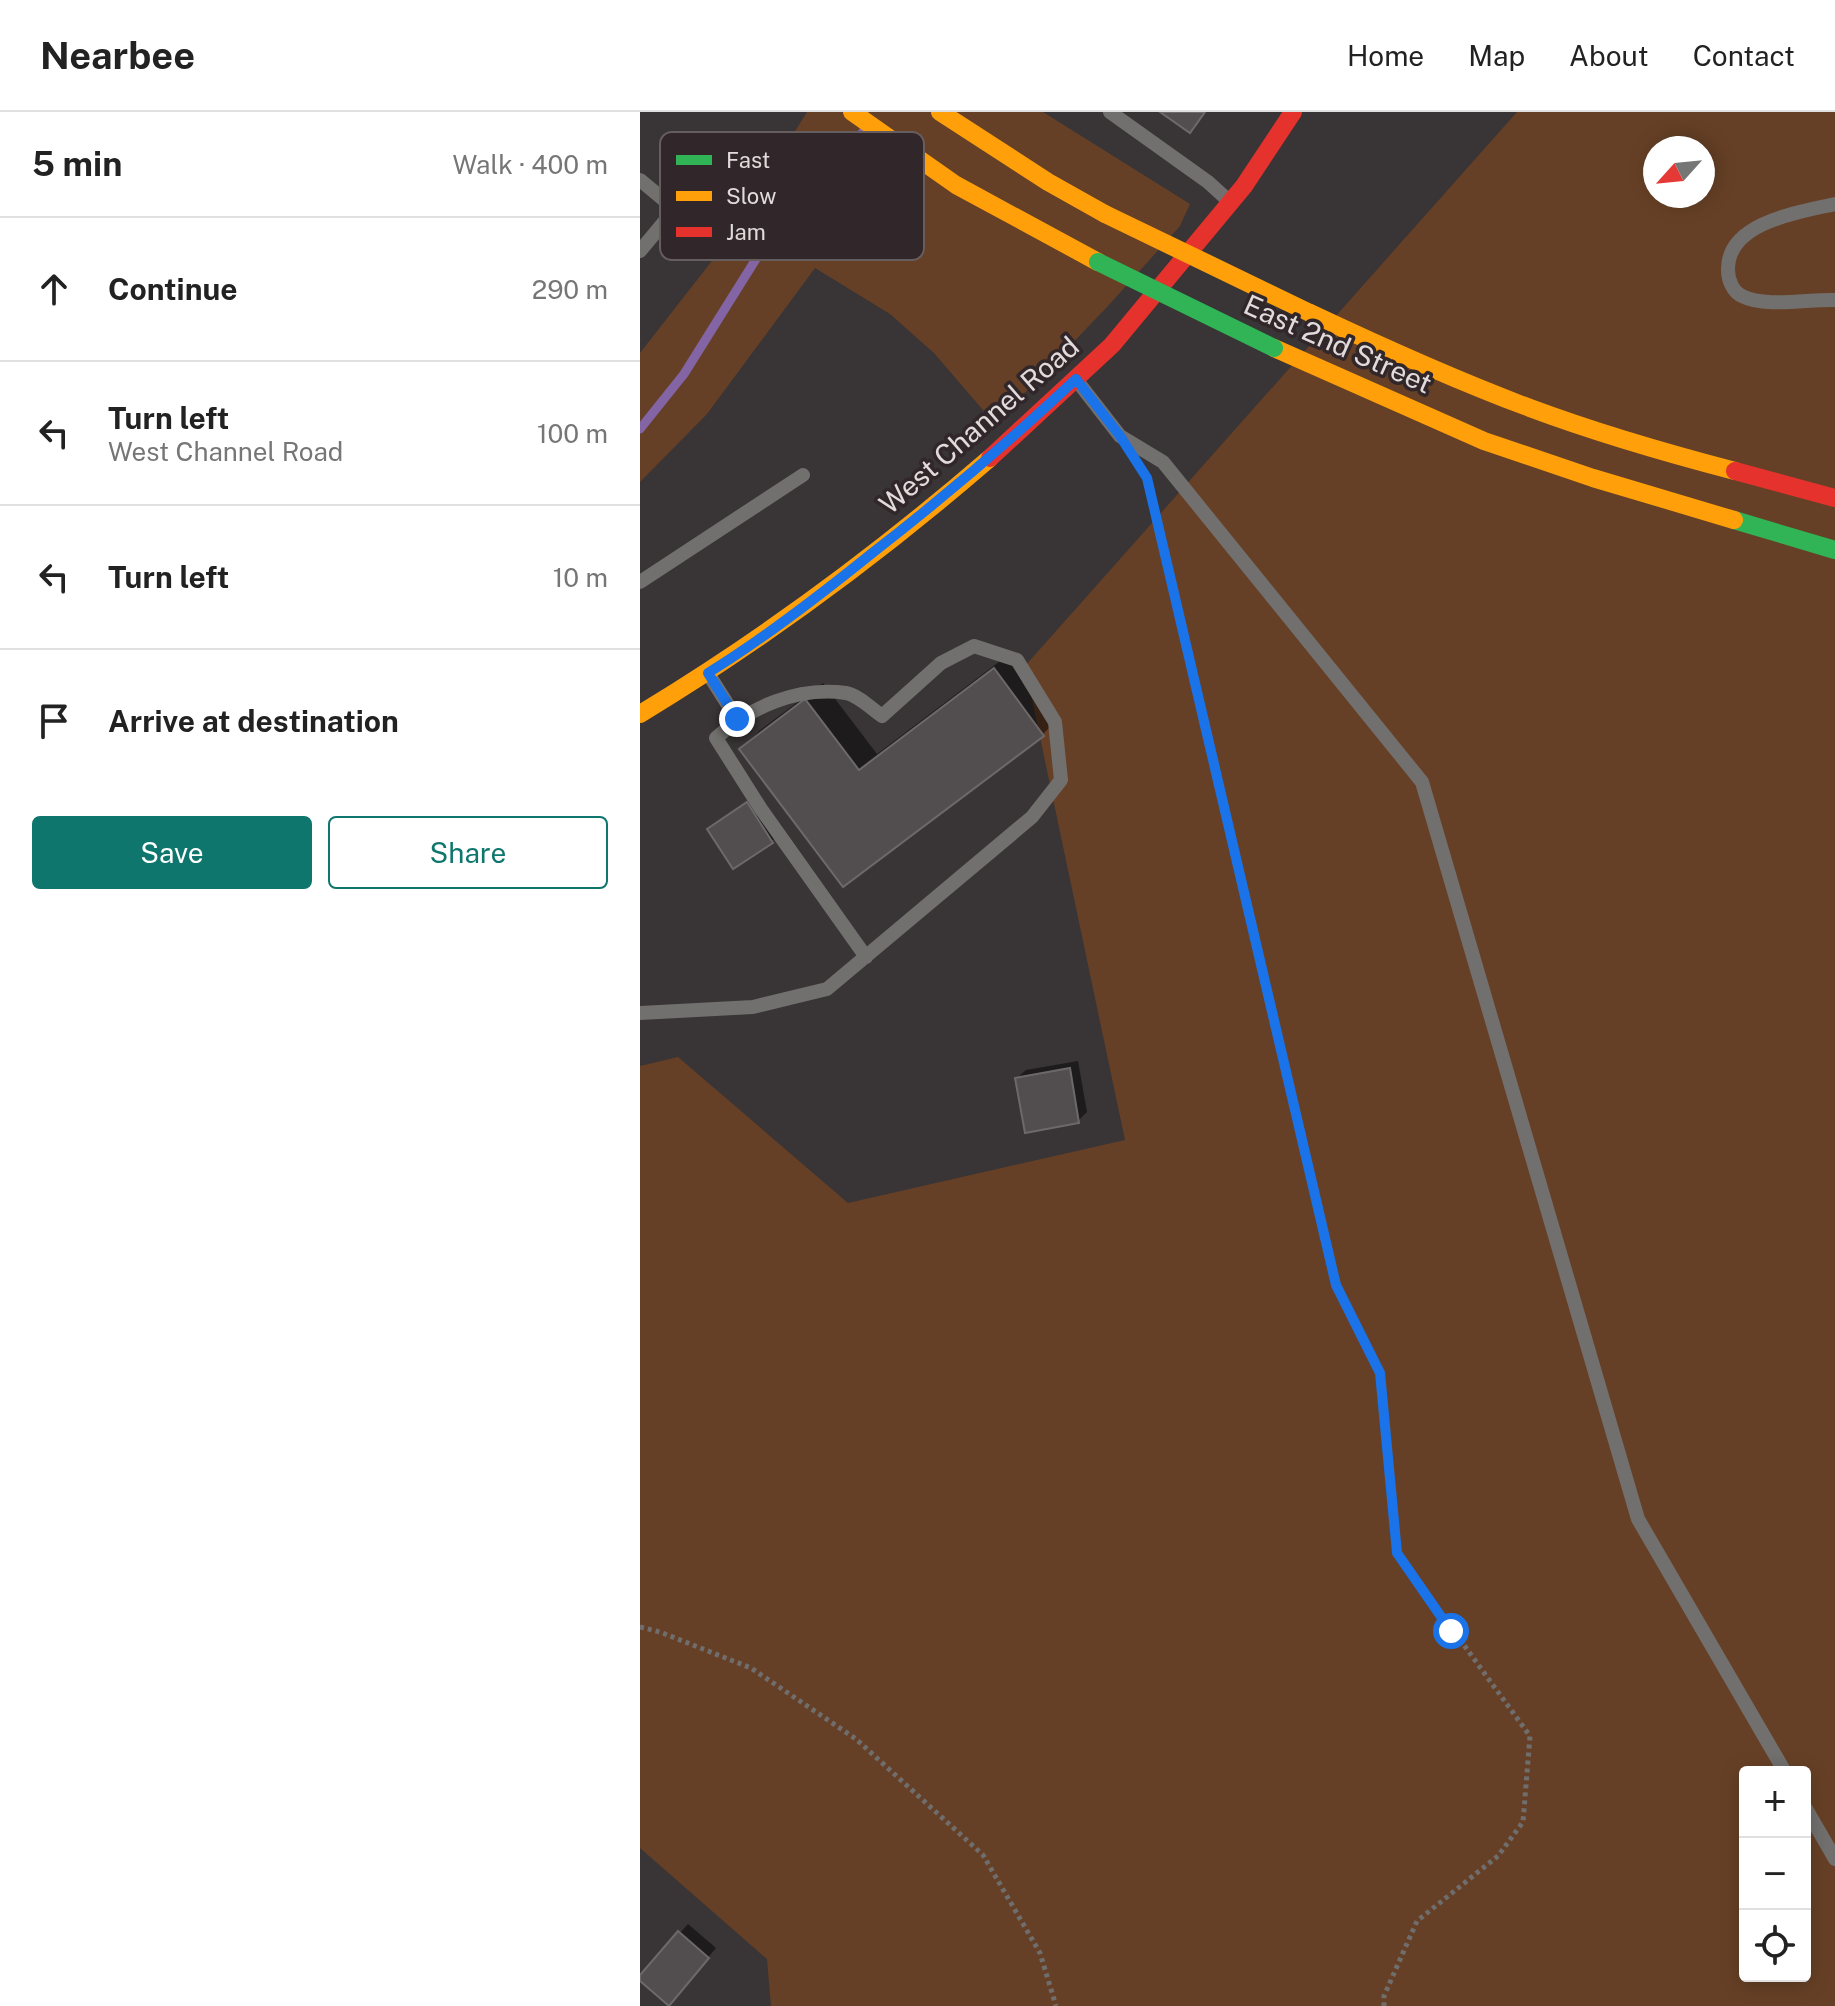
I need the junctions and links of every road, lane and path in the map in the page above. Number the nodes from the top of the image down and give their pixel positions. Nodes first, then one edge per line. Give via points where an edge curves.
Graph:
1 (852, 112) edge
2 (940, 112) edge
3 (1110, 112) edge
4 (1293, 112) edge
5 (880, 132) edge
6 (924, 163) edge
7 (640, 180) edge
8 (660, 197) edge
9 (1230, 202) junction
10 (1835, 204) edge
11 (660, 227) edge
12 (640, 251) edge
13 (1835, 300) edge
14 (1076, 379) junction
15 (1120, 436) junction
16 (803, 475) dead end
17 (1835, 498) edge
18 (1835, 550) edge
19 (640, 582) edge
20 (708, 673) junction
21 (640, 714) edge
22 (737, 719) junction
23 (866, 957) junction
24 (640, 1013) edge
25 (640, 1627) edge
26 (1782, 1766) edge
27 (1811, 1817) edge
28 (1835, 1859) edge
29 (1056, 2006) edge
30 (1384, 2006) edge

1 - 5 main road, East 2nd Street, bridge
2 - 17 main road, East 2nd Street, bridge via 1105,214 1398,354 1530,408
3 - 9 lane
4 - 9 main road, West Channel Road
6 - 18 main road, East 2nd Street, bridge via 1098,262 1484,441
7 - 8 lane
9 - 14 main road, West Channel Road via 1112,345
10 - 13 lane via 1754,228 1735,245 1728,274 1741,296 1763,301
11 - 12 lane
14 - 15 lane
14 - 20 main road, West Channel Road via 940,501
15 - 26 lane via 1163,462 1422,782 1638,1519
15 - 30 path via 1147,478 1336,1285 1380,1373 1397,1553 1530,1736 1523,1822 1498,1856 1417,1921
16 - 19 lane
20 - 21 main road, West Channel Road
20 - 22 lane
22 - 23 lane via 716,738
22 - 23 lane via 796,693 849,693 882,716 941,663 974,646 1017,660 1055,722 1061,780 1032,817
23 - 24 lane via 827,989 753,1007
25 - 29 path via 751,1668 868,1749 983,1855 1040,1953
27 - 28 lane

